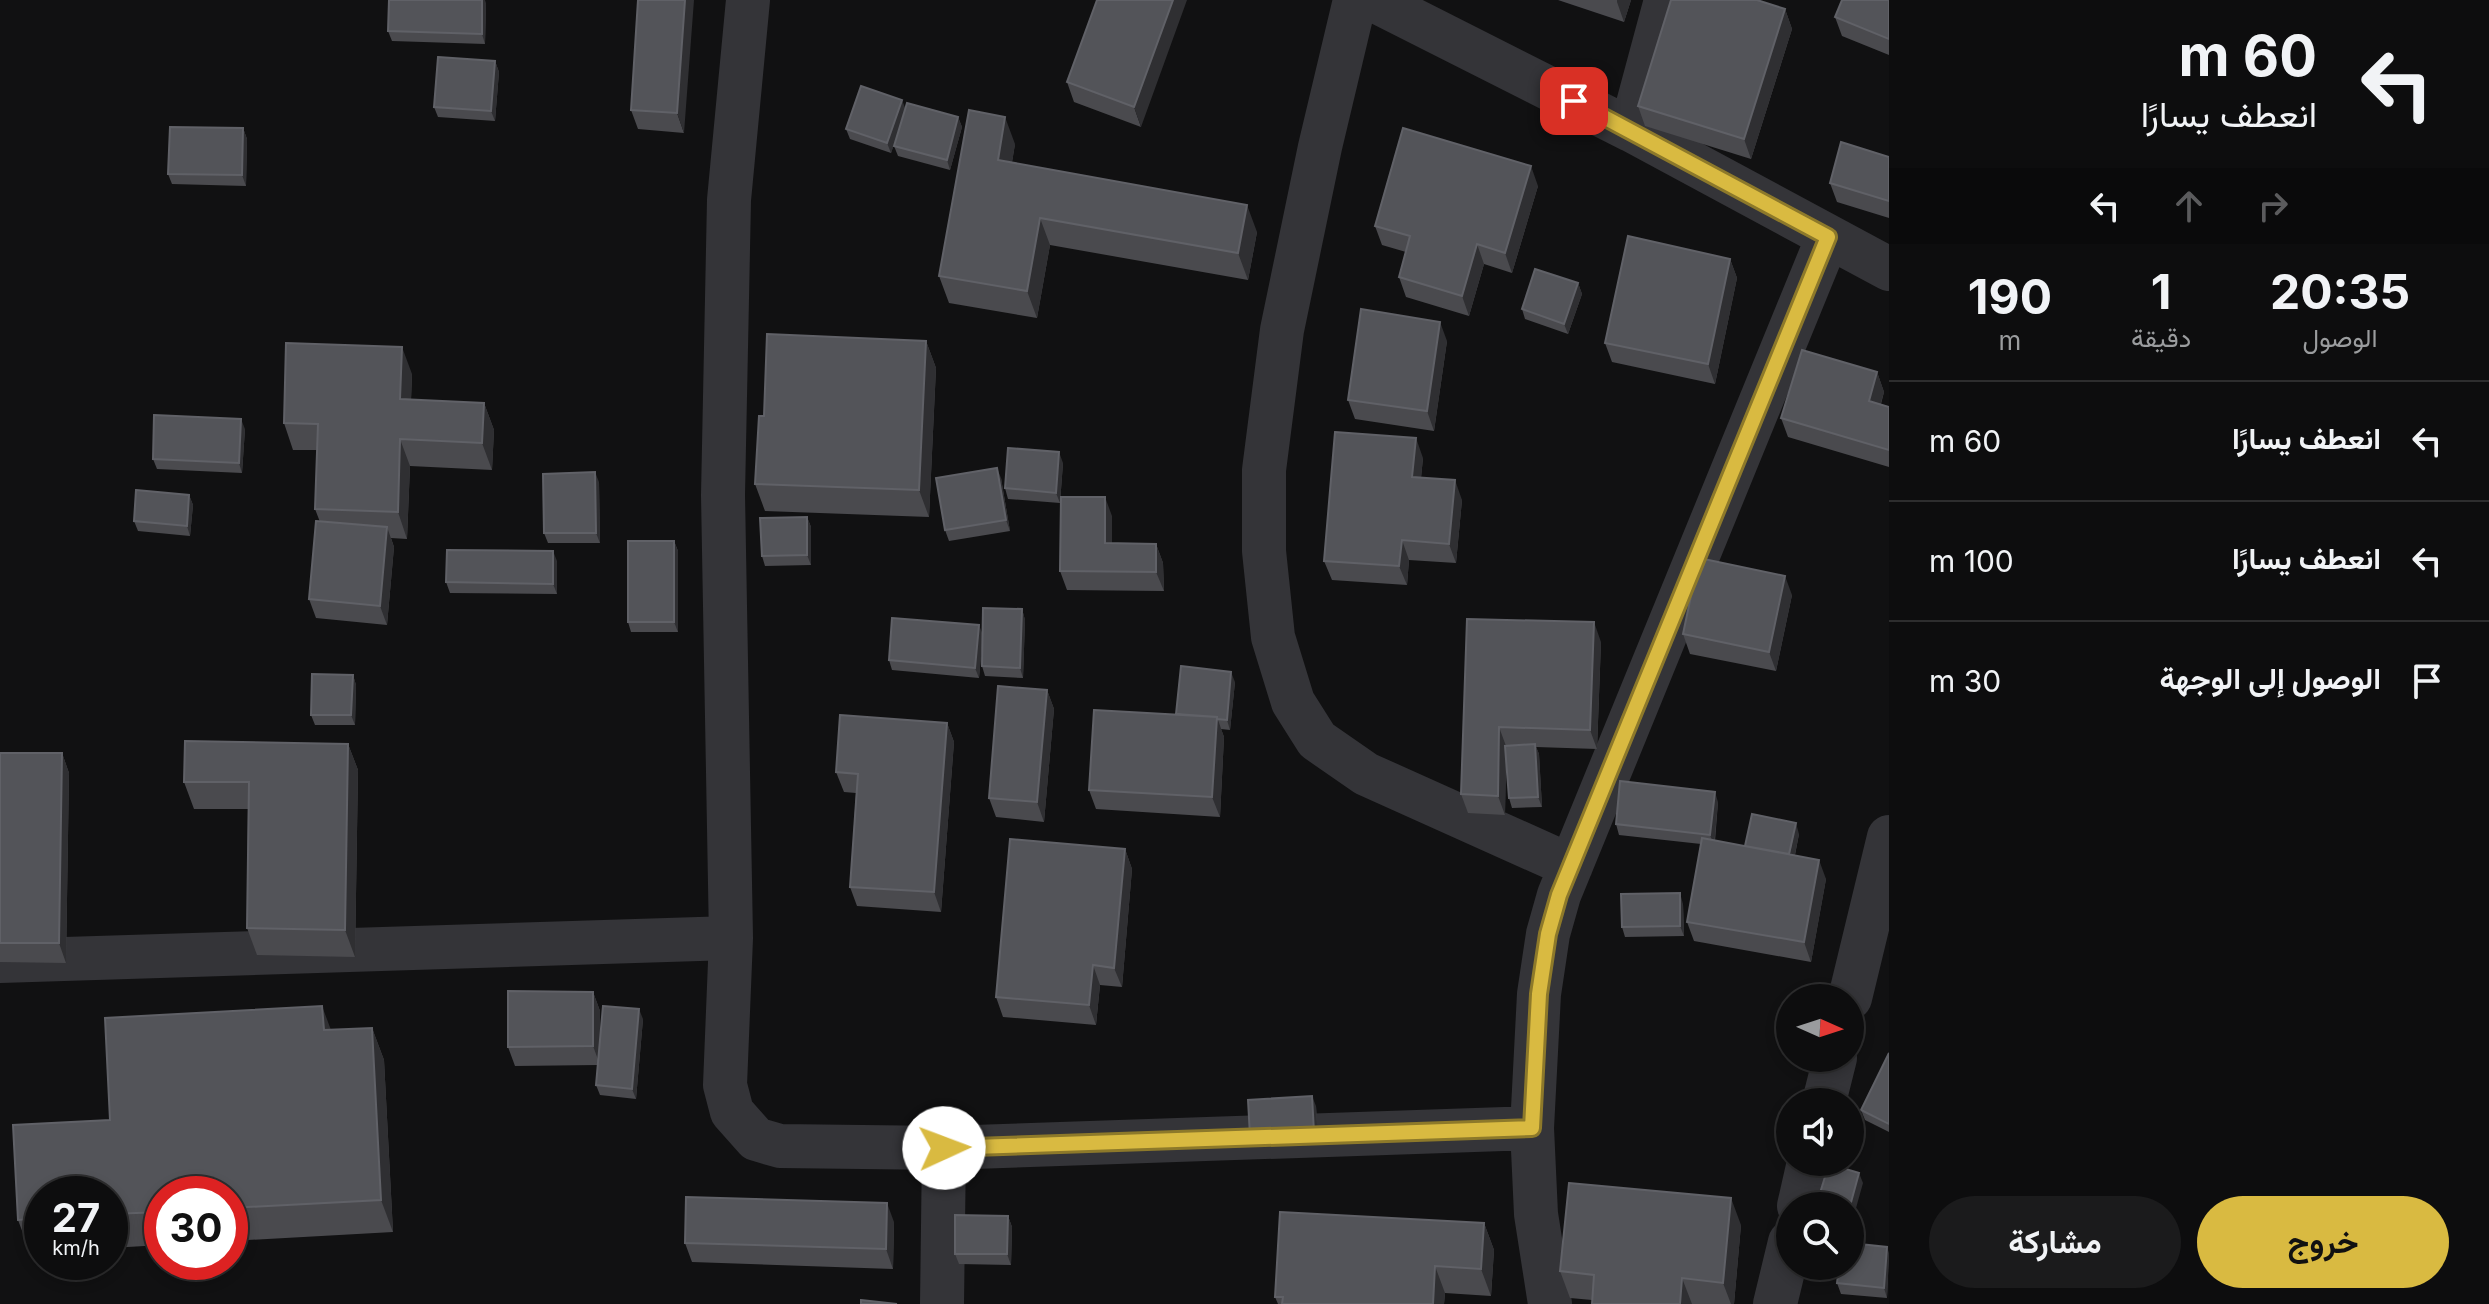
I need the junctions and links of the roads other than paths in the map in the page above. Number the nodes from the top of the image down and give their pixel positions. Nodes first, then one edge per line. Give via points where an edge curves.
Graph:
1 (748, 0) edge
2 (1355, 0) edge
3 (1374, 0) edge
4 (1666, 0) edge
5 (1631, 130) junction
6 (1828, 237) junction
7 (1889, 269) edge
8 (1889, 837) edge
9 (1571, 866) junction
10 (731, 938) junction
11 (0, 961) edge
12 (1853, 984) edge
13 (1532, 1128) junction
14 (944, 1148) junction
15 (1781, 1280) edge
16 (942, 1304) edge
17 (1550, 1304) edge
18 (1775, 1304) edge

1 - 10 street via 729,200 724,480
2 - 9 street via 1282,330 1264,470 1264,551 1273,637 1293,702 1317,740 1366,774
3 - 5 street
4 - 5 street
5 - 6 street
6 - 7 street
6 - 9 street
8 - 12 street
9 - 13 street via 1548,934 1539,994
10 - 11 street
10 - 14 street via 725,1085 732,1112 756,1139 780,1146
13 - 14 street
13 - 17 street via 1536,1214
14 - 16 street
15 - 18 street

